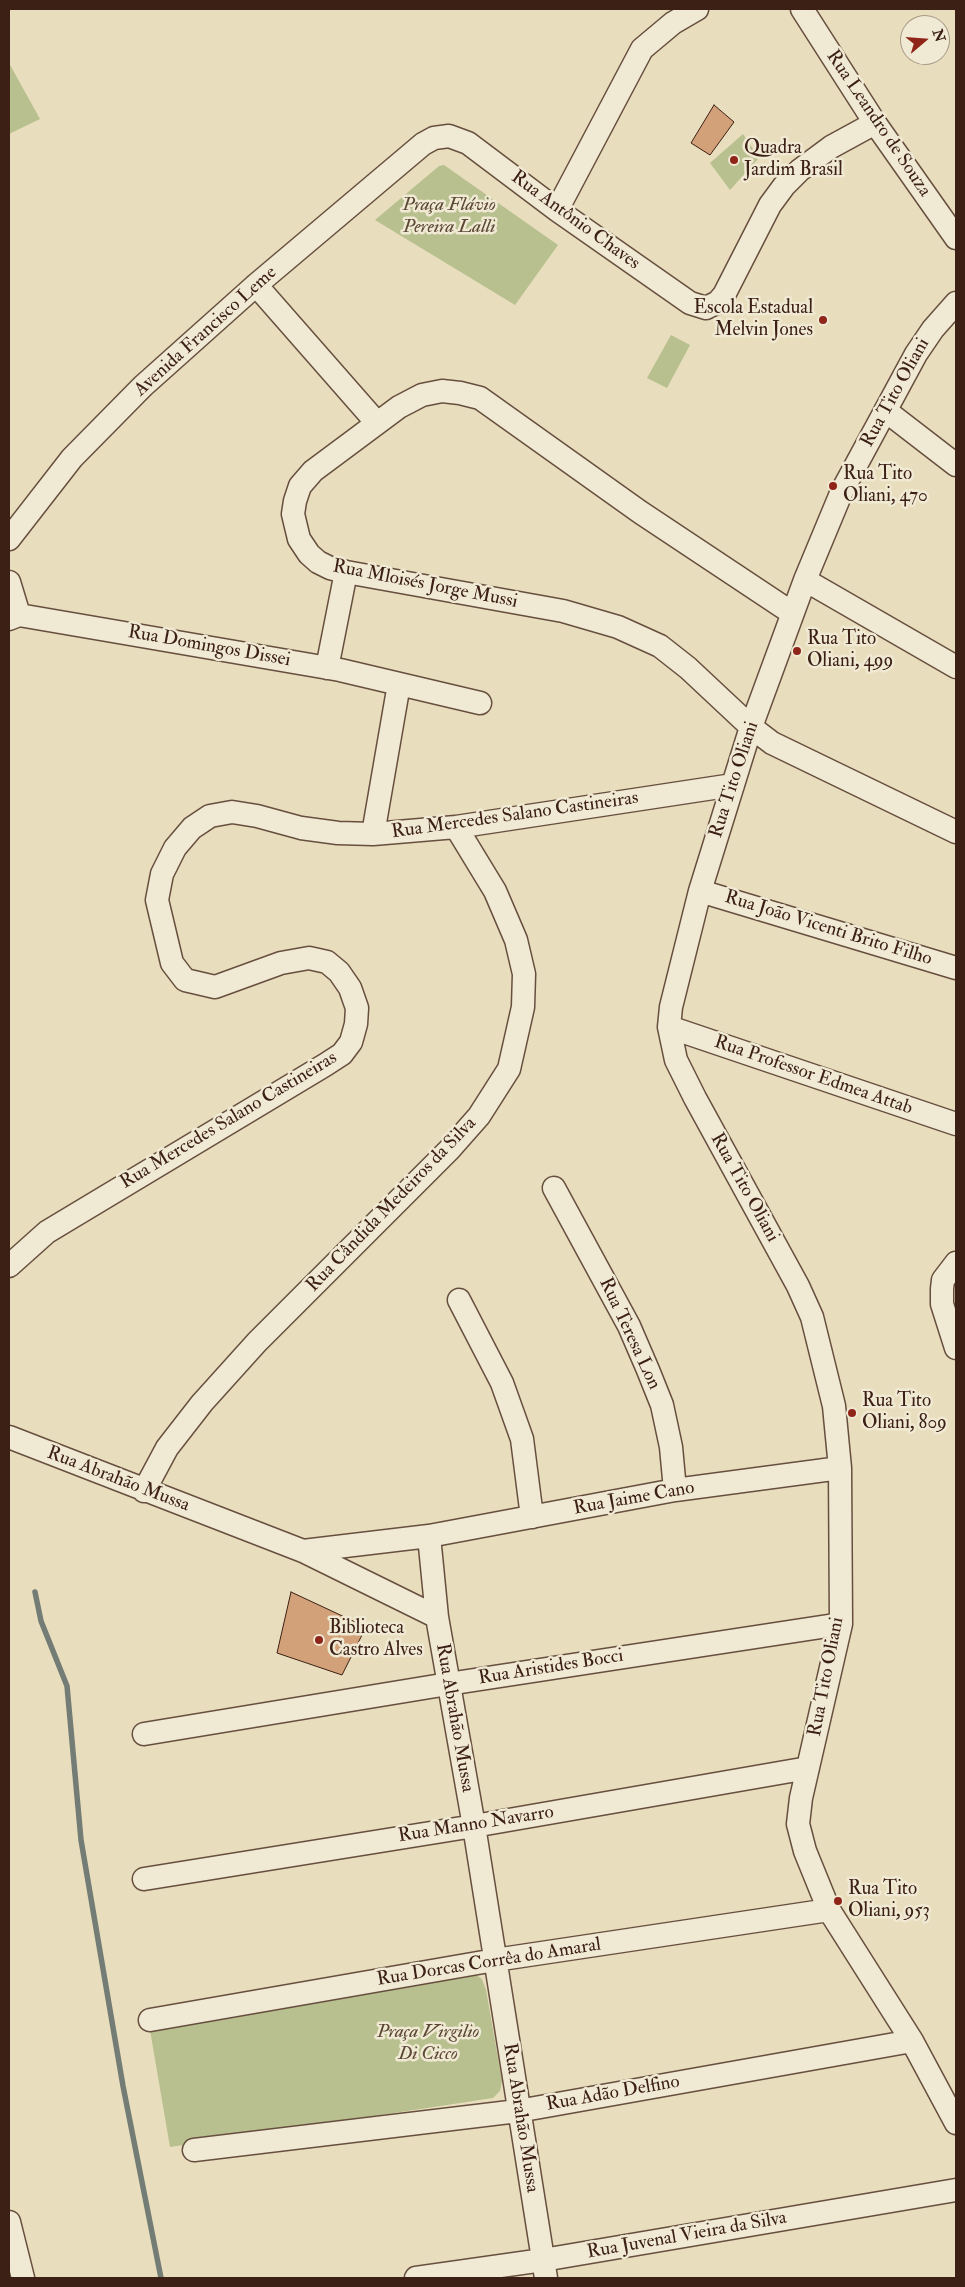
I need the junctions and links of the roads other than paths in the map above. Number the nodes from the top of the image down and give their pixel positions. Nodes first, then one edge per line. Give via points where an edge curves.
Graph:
1 (697, 9) edge
2 (802, 9) edge
3 (875, 124) junction
4 (422, 144) joint
5 (557, 210) junction
6 (956, 238) edge
7 (256, 284) junction
8 (956, 303) edge
9 (886, 410) junction
10 (377, 422) junction
11 (956, 464) edge
12 (9, 539) edge
13 (346, 572) junction
14 (805, 580) junction
15 (9, 582) edge
16 (792, 613) junction
17 (14, 617) edge
18 (956, 667) edge
19 (328, 668) junction
20 (399, 684) junction
21 (480, 703) dead end
22 (751, 727) junction
23 (733, 785) junction
24 (456, 827) junction
25 (956, 832) edge
26 (372, 834) junction
27 (700, 891) junction
28 (956, 968) edge
29 (669, 1027) junction
30 (956, 1124) edge
31 (554, 1188) dead end
32 (956, 1263) edge
33 (9, 1266) edge
34 (459, 1300) dead end
35 (956, 1348) edge
36 (9, 1437) edge
37 (840, 1468) junction
38 (675, 1490) junction
39 (144, 1491) junction
40 (532, 1517) junction
41 (429, 1536) junction
42 (303, 1551) junction
43 (437, 1617) junction
44 (840, 1624) junction
45 (448, 1684) junction
46 (144, 1734) dead end
47 (808, 1768) junction
48 (474, 1826) junction
49 (144, 1879) dead end
50 (829, 1910) junction
51 (496, 1960) junction
52 (150, 2020) dead end
53 (912, 2041) junction
54 (939, 2091) junction
55 (518, 2111) junction
56 (956, 2123) edge
57 (956, 2141) edge
58 (194, 2150) dead end
59 (956, 2190) edge
60 (9, 2222) edge
61 (544, 2269) edge
62 (23, 2278) edge
63 (416, 2278) edge

1 - 5 street via 673,23 642,49
2 - 3 street, Rua Leandro de Souza
3 - 5 street, Rua Antônio Chaves via 831,147 784,186 770,205 724,295 712,307 695,306
3 - 6 street, Rua Leandro de Souza
4 - 5 street, Rua Antônio Chaves via 448,136 468,143
4 - 7 street, Avenida Francisco Leme
7 - 10 street
7 - 12 street, Avenida Francisco Leme via 144,386 72,458
8 - 9 street, Rua Tito Oliani via 933,328
9 - 11 street
9 - 14 street, Rua Tito Oliani via 842,491
10 - 13 street, Rua Mloisés Jorge Mussi via 313,471 300,486 295,501 295,527 303,546 318,562
10 - 16 street, Rua Mloisés Jorge Mussi via 422,395 442,391 480,398 640,512
13 - 19 street
13 - 22 street, Rua Mloisés Jorge Mussi via 563,612 618,626 667,652
14 - 16 street, Rua Tito Oliani
14 - 18 street
15 - 17 street, Rua Domingos Dissei
16 - 22 street, Rua Tito Oliani
17 - 19 street, Rua Domingos Dissei
19 - 20 street, Rua Domingos Dissei
20 - 21 street, Rua Domingos Dissei
20 - 26 street
22 - 23 street, Rua Tito Oliani
22 - 25 street via 772,744
23 - 24 street, Rua Mercedes Salano Castineiras
23 - 27 street, Rua Tito Oliani
24 - 26 street, Rua Mercedes Salano Castineiras
24 - 39 street, Rua Cândida Medeiros da Silva via 495,891 516,940 524,974 523,1007 509,1069 479,1116 449,1150 257,1342 202,1403 167,1448
26 - 33 street, Rua Mercedes Salano Castineiras via 301,828 232,812 210,816 180,841 162,874 157,900 172,963 185,980 215,987 281,963 309,958 327,962 350,988 357,1008 352,1042 342,1054 325,1065 47,1232
27 - 28 street, Rua João Vicenti Brito Filho
27 - 29 street, Rua Tito Oliani
29 - 30 street, Rua Professor Edmea Attab
29 - 37 street, Rua Tito Oliani via 676,1060 812,1317 834,1406
31 - 38 street, Rua Teresa Lon via 648,1370 662,1405 671,1447
32 - 35 street via 943,1280 942,1289 942,1304
34 - 40 street via 502,1383 522,1439
36 - 39 street, Rua Abrahão Mussa
37 - 38 street, Rua Jaime Cano
37 - 44 street, Rua Tito Oliani
38 - 40 street, Rua Jaime Cano
39 - 42 street, Rua Abrahão Mussa
40 - 41 street, Rua Jaime Cano
41 - 42 street, Rua Jaime Cano
41 - 43 street
42 - 43 street, Rua Abrahão Mussa
43 - 45 street, Rua Abrahão Mussa
44 - 45 street, Rua Aristides Bocci
44 - 47 street, Rua Tito Oliani
45 - 46 street, Rua Aristides Bocci
45 - 48 street, Rua Abrahão Mussa
47 - 48 street, Rua Manno Navarro
47 - 50 street, Rua Tito Oliani via 798,1824 805,1851
48 - 49 street, Rua Manno Navarro
48 - 51 street, Rua Abrahão Mussa
50 - 51 street, Rua Dorcas Corrêa do Amaral
50 - 53 street, Rua Tito Oliani
51 - 52 street, Rua Dorcas Corrêa do Amaral
51 - 55 street, Rua Abrahão Mussa
53 - 54 street, Rua Tito Oliani
53 - 55 street, Rua Adão Delfino
54 - 56 street, Rua Tito Oliani
54 - 57 street, Rua Tito Oliani
55 - 58 street, Rua Adão Delfino
55 - 61 street, Rua Abrahão Mussa
59 - 61 street, Rua Juvenal Vieira da Silva
60 - 62 street
61 - 63 street, Rua Juvenal Vieira da Silva

